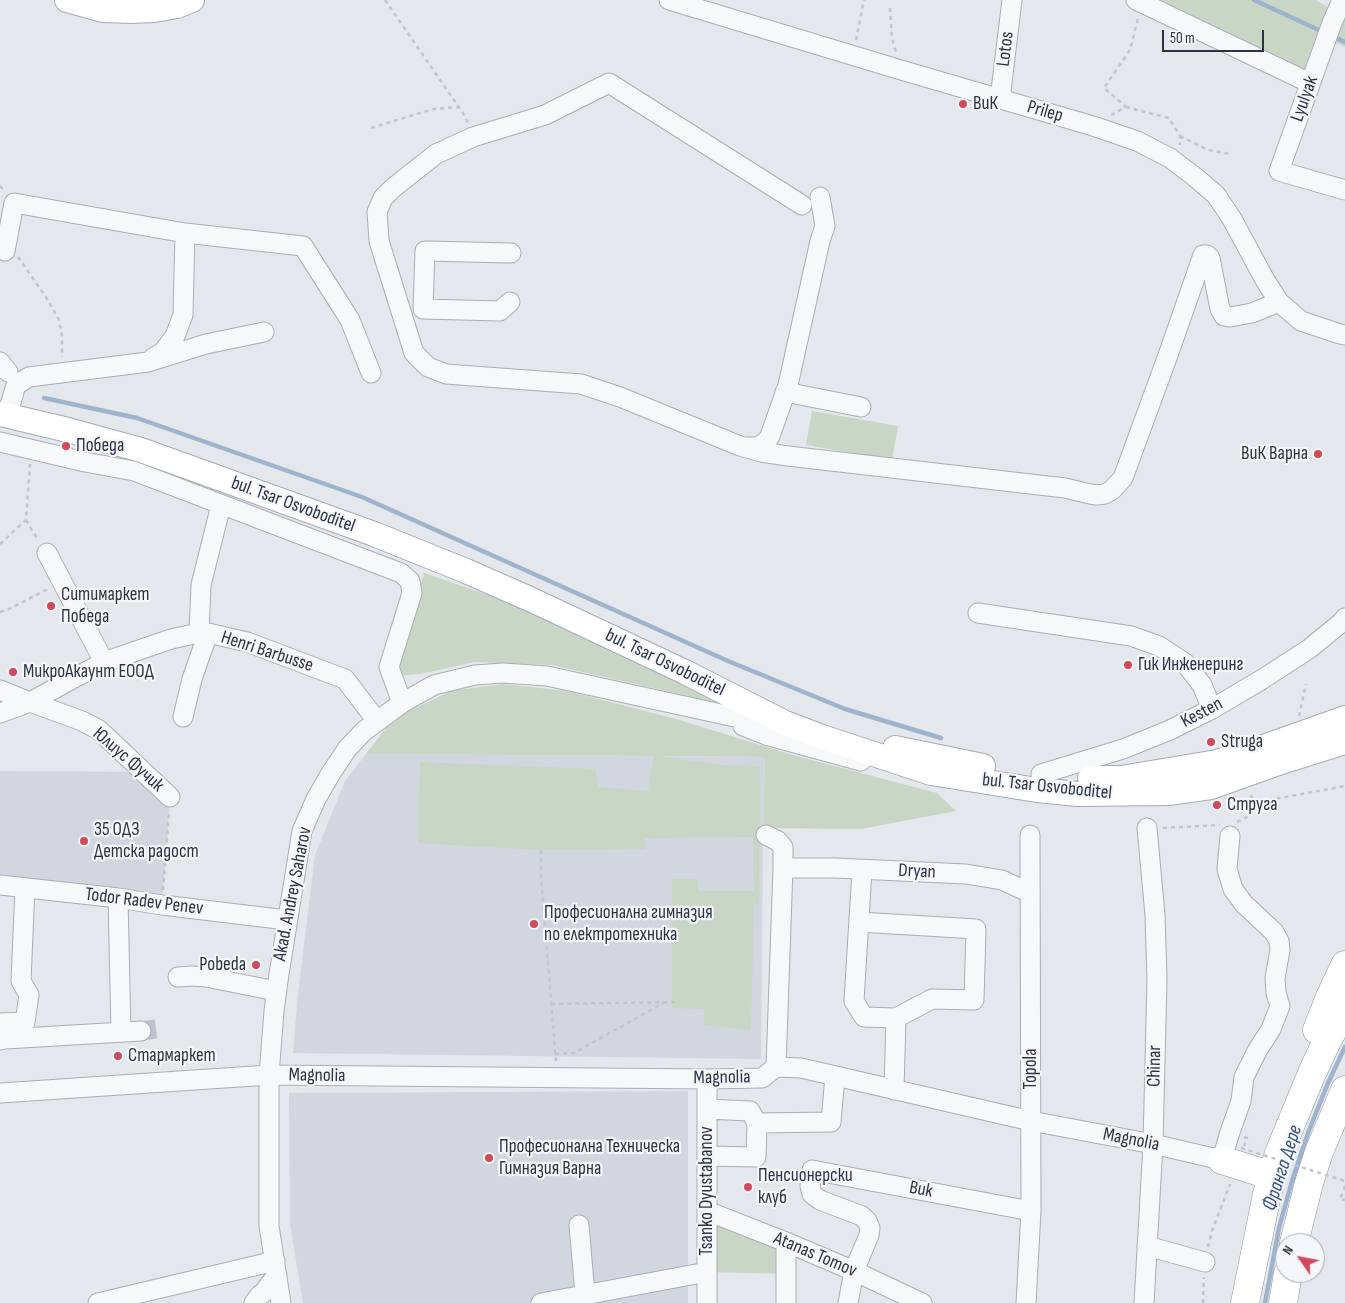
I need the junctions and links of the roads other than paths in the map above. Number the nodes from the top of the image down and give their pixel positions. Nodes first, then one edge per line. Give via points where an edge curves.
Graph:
1 (67, 0) edge
2 (192, 0) edge
3 (669, 0) edge
4 (1012, 0) edge
5 (1139, 1) edge
6 (1340, 10) edge
7 (1310, 83) junction
8 (1000, 99) junction
9 (1345, 190) edge
10 (820, 197) dead end
11 (802, 205) dead end
12 (185, 233) junction
13 (4, 251) dead end
14 (511, 253) dead end
15 (510, 302) dead end
16 (1279, 302) junction
17 (264, 332) dead end
18 (1345, 335) edge
19 (148, 362) junction
20 (371, 372) dead end
21 (785, 392) junction
22 (861, 407) dead end
23 (4, 409) edge
24 (771, 431) junction
25 (0, 442) edge
26 (740, 446) junction
27 (788, 456) junction
28 (221, 505) junction
29 (47, 553) road end
30 (978, 614) dead end
31 (1345, 618) edge
32 (204, 633) junction
33 (104, 662) junction
34 (0, 690) edge
35 (30, 702) junction
36 (402, 703) junction
37 (695, 708) junction
38 (1212, 709) junction
39 (0, 713) edge
40 (183, 717) dead end
41 (1345, 718) edge
42 (377, 722) junction
43 (784, 722) junction
44 (813, 722) junction
45 (1345, 742) edge
46 (931, 773) junction
47 (1041, 774) junction
48 (170, 797) road end
49 (1147, 828) road end
50 (1229, 828) road end
51 (766, 835) dead end
52 (1030, 835) dead end
53 (793, 868) junction
54 (862, 870) junction
55 (0, 885) edge
56 (25, 888) junction
57 (1030, 893) junction
58 (118, 898) junction
59 (287, 920) junction
60 (859, 922) junction
61 (1345, 965) edge
62 (178, 977) dead end
63 (276, 991) junction
64 (1345, 1008) edge
65 (896, 1018) junction
66 (0, 1023) edge
67 (141, 1030) tunnel mouth
68 (121, 1032) junction
69 (0, 1040) edge
70 (776, 1067) junction
71 (268, 1075) junction
72 (835, 1076) junction
73 (707, 1079) junction
74 (894, 1090) junction
75 (1345, 1090) edge
76 (0, 1094) edge
77 (707, 1109) junction
78 (1345, 1120) edge
79 (1031, 1121) junction
80 (757, 1122) junction
81 (1153, 1144) junction
82 (707, 1156) junction
83 (1233, 1158) junction
84 (1273, 1174) junction
85 (1309, 1183) junction
86 (1302, 1210) junction
87 (707, 1211) junction
88 (1031, 1211) junction
89 (579, 1225) dead end
90 (1296, 1233) edge
91 (1301, 1233) edge
92 (786, 1242) junction
93 (1147, 1246) junction
94 (1205, 1262) road end
95 (276, 1268) junction
96 (854, 1271) junction
97 (708, 1272) junction
98 (1286, 1283) edge
99 (1299, 1283) edge
100 (585, 1294) junction
101 (98, 1303) edge
102 (254, 1303) edge
103 (281, 1303) edge
104 (541, 1303) edge
105 (708, 1303) edge
106 (786, 1303) edge
107 (848, 1303) edge
108 (922, 1303) edge
109 (1026, 1303) edge
110 (1144, 1303) edge
111 (1232, 1303) edge
112 (1245, 1303) edge
113 (1283, 1303) edge
114 (1298, 1303) edge

1 - 2 main road via 103,10 131,11 177,6
3 - 8 street, Prilep
4 - 8 street, Lotos
5 - 7 street
6 - 7 street, Lyulyak
7 - 9 street, Lyulyak via 1279,171
8 - 16 street, Prilep via 1137,141 1170,158 1216,196
10 - 21 street via 825,226
11 - 26 street via 609,83 546,116 473,137 436,154 383,198 377,212 379,241 414,353 428,367 446,374 581,384
12 - 13 street via 14,203
12 - 19 street via 183,315 175,336 163,352
12 - 20 street via 303,246 350,320
14 - 15 street via 425,251 424,309 500,311
16 - 18 street, Prilep via 1301,321
16 - 27 street via 1252,313 1224,316 1210,258 1203,256 1123,478 1105,494
17 - 19 street via 206,344
19 - 23 street via 29,378 16,385
21 - 22 street
21 - 24 street
23 - 43 main road, bul. Tsar Osvoboditel via 140,450 466,570
23 - 44 main road, bul. Tsar Osvoboditel via 95,426 268,484 449,553
24 - 26 street via 767,441 758,446
24 - 27 street via 773,447
25 - 28 street via 134,471
26 - 27 street
28 - 32 street via 202,584
28 - 36 street via 401,573 410,581 412,593 389,666
29 - 33 street
30 - 38 street via 1131,636 1158,646 1185,663 1202,685
31 - 38 street, Kesten via 1309,649
32 - 33 street, Henri Barbusse via 171,639
32 - 40 street
32 - 42 street, Henri Barbusse via 247,642 346,679
33 - 35 street, Henri Barbusse
34 - 35 street, Юлиус Фучик
35 - 39 street, Henri Barbusse
35 - 48 street, Юлиус Фучик via 99,730
36 - 37 street, Akad. Andrey Saharov via 434,685 475,675 502,673 547,676
36 - 42 street, Akad. Andrey Saharov
37 - 43 street via 753,721
37 - 46 street via 766,735 855,759
38 - 47 street, Kesten via 1123,749
41 - 47 main road, bul. Tsar Osvoboditel via 1217,762 1121,778
42 - 59 street, Akad. Andrey Saharov via 347,749 316,799 302,831
43 - 44 street
43 - 46 main road, bul. Tsar Osvoboditel
44 - 47 main road, bul. Tsar Osvoboditel via 887,746 983,766
45 - 46 main road, bul. Tsar Osvoboditel via 1210,787 1179,792 1078,794
49 - 81 street, Chinar via 1157,979
50 - 83 street via 1227,869 1233,889 1274,932 1280,950 1274,978 1280,1006 1244,1077 1241,1101 1229,1135
51 - 53 street via 783,847
52 - 57 street, Topola
53 - 54 street, Dryan
53 - 70 street
54 - 57 street, Dryan via 966,874 1002,880
54 - 60 street
55 - 56 street, Todor Radev Penev
56 - 58 street, Todor Radev Penev
56 - 66 street via 21,981 29,995 25,1022
57 - 79 street, Topola
58 - 59 street, Todor Radev Penev
58 - 68 street
59 - 63 street, Akad. Andrey Saharov
60 - 65 street via 854,1000 864,1017
60 - 65 street via 976,929 974,1000 932,999
61 - 84 highway via 1321,1016
62 - 63 street via 206,977
63 - 71 street, Akad. Andrey Saharov
64 - 84 highway via 1312,1073
65 - 74 street
67 - 68 street
68 - 69 street
70 - 72 street, Magnolia via 801,1068
70 - 73 street, Magnolia via 762,1078
71 - 73 street, Magnolia
71 - 76 street, Magnolia
71 - 95 street, Akad. Andrey Saharov via 269,1226
72 - 74 street, Magnolia
72 - 80 street via 831,1122
73 - 77 street, Tsanko Dyustabanov
74 - 79 street, Magnolia
75 - 85 highway
77 - 80 street via 750,1111
77 - 82 street, Tsanko Dyustabanov
78 - 85 highway
79 - 81 street, Magnolia
79 - 88 street, Topola
80 - 82 street via 756,1157
81 - 83 street, Magnolia
81 - 93 street, Chinar
82 - 87 street, Tsanko Dyustabanov
83 - 84 highway
84 - 111 highway
84 - 112 highway
85 - 86 highway
86 - 90 highway
86 - 91 highway
87 - 92 street, Atanas Tomov
87 - 97 street, Tsanko Dyustabanov
88 - 96 street, Buk via 812,1170 812,1194 868,1221 869,1235
88 - 109 street, Topola
89 - 100 street
92 - 96 street, Atanas Tomov
92 - 106 street
93 - 94 street
93 - 110 street, Chinar
95 - 101 street
95 - 102 street via 264,1292
95 - 103 street, Akad. Andrey Saharov
96 - 107 street
96 - 108 street, Atanas Tomov
97 - 100 street
97 - 105 street, Tsanko Dyustabanov
98 - 113 highway
99 - 114 highway
100 - 104 street

